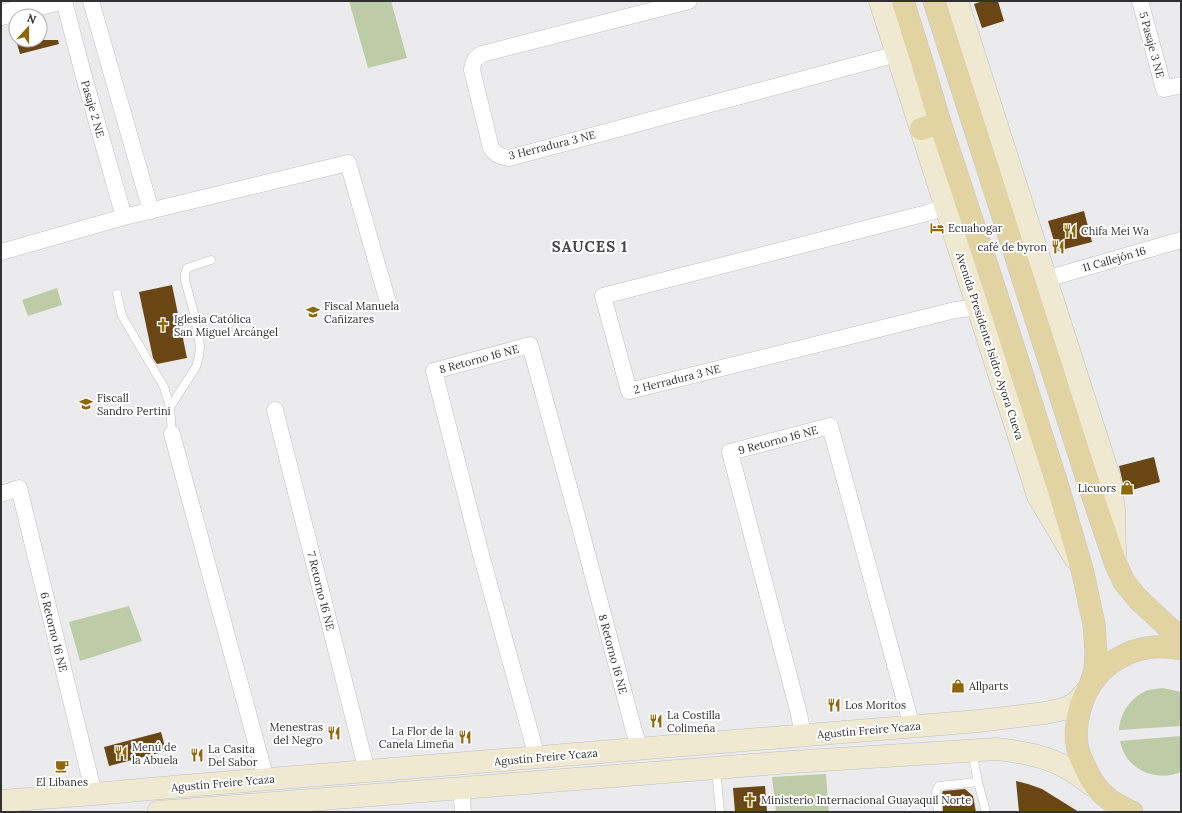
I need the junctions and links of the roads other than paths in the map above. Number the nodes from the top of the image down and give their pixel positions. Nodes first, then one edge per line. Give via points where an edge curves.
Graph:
1 (55, 1) edge
2 (64, 1) edge
3 (91, 1) edge
4 (689, 1) edge
5 (880, 1) edge
6 (903, 1) edge
7 (934, 1) edge
8 (957, 1) edge
9 (1140, 1) edge
10 (1, 15) edge
11 (897, 54) junction
12 (1181, 85) edge
13 (930, 126) junction
14 (946, 207) junction
15 (151, 211) junction
16 (124, 217) junction
17 (1181, 240) edge
18 (1, 252) edge
19 (211, 260) dead end
20 (1046, 279) junction
21 (117, 294) dead end
22 (388, 302) dead end
23 (978, 307) junction
24 (170, 407) junction
25 (275, 410) dead end
26 (172, 434) joint
27 (1, 494) edge
28 (1115, 562) junction
29 (1082, 569) junction
30 (1181, 639) edge
31 (1181, 649) edge
32 (1088, 689) junction
33 (912, 727) junction
34 (803, 736) junction
35 (640, 749) junction
36 (972, 750) junction
37 (537, 757) junction
38 (716, 768) junction
39 (367, 771) junction
40 (266, 779) junction
41 (978, 782) junction
42 (461, 788) junction
43 (94, 794) junction
44 (1, 801) edge
45 (1110, 801) edge
46 (158, 812) edge
47 (463, 812) edge
48 (720, 812) edge
49 (938, 812) edge
50 (986, 812) edge
51 (1132, 812) edge

1 - 10 street
2 - 16 street, Pasaje 2 NE
3 - 15 street
4 - 11 street, 3 Herradura 3 NE via 477,57 472,70 489,142 494,152 508,158
5 - 11 main road, Avenida Presidente Isidro Ayora Cueva
6 - 13 main road, Avenida Presidente Isidro Ayora Cueva via 923,65
7 - 28 main road
8 - 20 main road
9 - 12 street, 5 Pasaje 3 NE via 1164,89
11 - 13 main road, Avenida Presidente Isidro Ayora Cueva
13 - 14 main road, Avenida Presidente Isidro Ayora Cueva
13 - 29 main road, Avenida Presidente Isidro Ayora Cueva via 1003,312 1060,490
14 - 23 main road, Avenida Presidente Isidro Ayora Cueva
14 - 23 street, 2 Herradura 3 NE via 603,296 629,391 955,310
15 - 16 street
15 - 22 street via 348,163
16 - 18 street
17 - 20 street, 11 Callejón 16
19 - 24 lane via 187,268 185,274 200,346 199,356 196,366
20 - 28 main road via 1110,476 1114,510
21 - 24 lane via 122,316 164,388
23 - 29 main road, Avenida Presidente Isidro Ayora Cueva via 1038,496
24 - 26 lane
25 - 39 street, 7 Retorno 16 NE
26 - 40 street
27 - 43 street, 6 Retorno 16 NE via 19,488
28 - 30 main road via 1124,582 1138,599
29 - 32 main road, Avenida Presidente Isidro Ayora Cueva via 1094,624 1096,653 1095,670
31 - 32 main road via 1170,646 1155,647 1126,654 1102,670
32 - 33 main road, Agustín Freire Ycaza via 1076,703 1052,712
32 - 45 main road, Avenida Presidente Isidro Ayora Cueva via 1076,723 1078,752 1087,772
33 - 34 main road, Agustín Freire Ycaza
33 - 34 street, 9 Retorno 16 NE via 830,426 730,452
34 - 35 main road, Agustín Freire Ycaza
35 - 37 main road, Agustín Freire Ycaza
35 - 37 street, 8 Retorno 16 NE via 530,345 434,370 480,551
36 - 38 main road
36 - 41 lane
36 - 45 main road via 997,749 1037,755 1069,769
37 - 39 main road, Agustín Freire Ycaza
38 - 42 main road
38 - 48 lane
39 - 40 main road, Agustín Freire Ycaza
40 - 43 main road, Agustín Freire Ycaza
41 - 49 lane via 938,786
41 - 50 lane
42 - 46 main road
42 - 47 street
43 - 44 main road, Agustín Freire Ycaza
45 - 51 main road

